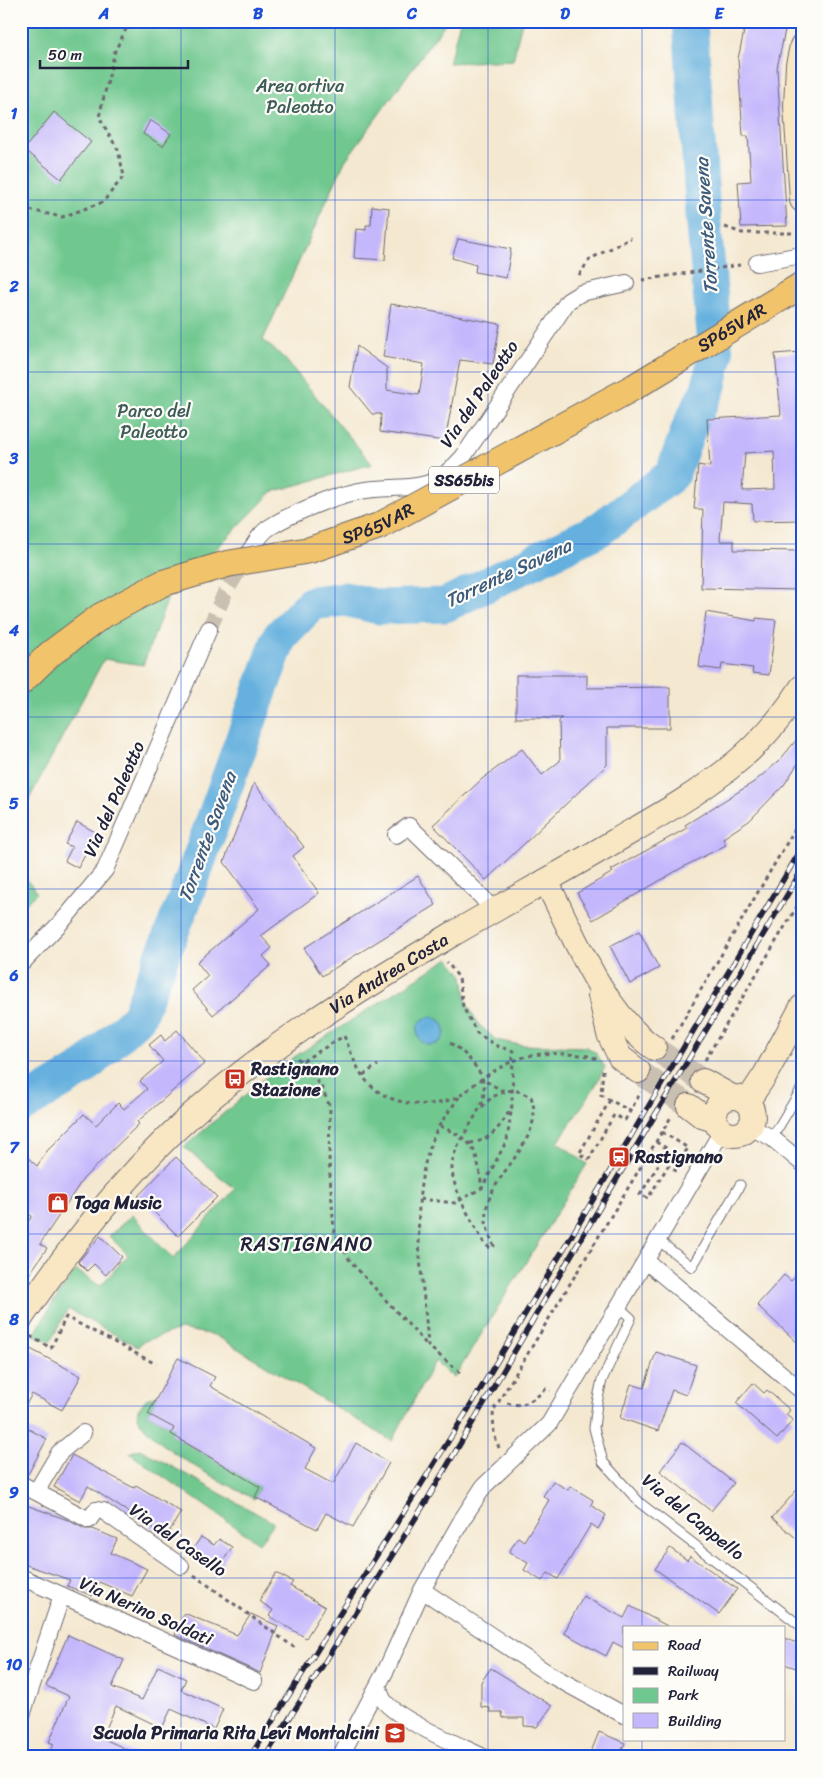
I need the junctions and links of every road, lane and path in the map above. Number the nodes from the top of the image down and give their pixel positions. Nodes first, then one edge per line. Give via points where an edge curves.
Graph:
1 (130, 21) edge
2 (802, 46) edge
3 (802, 200) edge
4 (21, 223) edge
5 (725, 227) dead end
6 (792, 233) dead end
7 (631, 238) dead end
8 (802, 255) edge
9 (758, 263) joint
10 (626, 283) joint
11 (802, 285) edge
12 (568, 301) junction
13 (248, 554) tunnel mouth
14 (209, 629) tunnel mouth
15 (21, 682) edge
16 (802, 687) edge
17 (802, 817) edge
18 (396, 835) dead end
19 (546, 881) junction
20 (802, 898) edge
21 (492, 912) junction
22 (443, 958) dead end
23 (21, 964) edge
24 (595, 977) junction
25 (802, 1007) edge
26 (450, 1044) dead end
27 (662, 1046) joint
28 (293, 1054) dead end
29 (514, 1061) junction
30 (301, 1062) junction
31 (378, 1065) dead end
32 (702, 1073) joint
33 (362, 1075) junction
34 (641, 1078) joint
35 (482, 1079) junction
36 (802, 1088) edge
37 (511, 1091) junction
38 (460, 1096) junction
39 (610, 1100) junction
40 (739, 1100) junction
41 (512, 1105) junction
42 (482, 1107) junction
43 (630, 1111) junction
44 (680, 1111) joint
45 (440, 1126) junction
46 (718, 1126) junction
47 (750, 1127) junction
48 (662, 1132) junction
49 (463, 1136) junction
50 (772, 1138) junction
51 (470, 1142) junction
52 (656, 1142) junction
53 (802, 1163) edge
54 (666, 1170) dead end
55 (674, 1170) dead end
56 (740, 1185) dead end
57 (482, 1188) junction
58 (420, 1200) junction
59 (462, 1200) junction
60 (658, 1240) junction
61 (646, 1261) junction
62 (619, 1307) junction
63 (24, 1326) edge
64 (428, 1346) junction
65 (156, 1364) dead end
66 (462, 1374) dead end
67 (802, 1391) edge
68 (565, 1399) junction
69 (507, 1402) dead end
70 (83, 1433) dead end
71 (505, 1464) junction
72 (21, 1484) edge
73 (36, 1492) junction
74 (181, 1566) joint
75 (21, 1577) edge
76 (422, 1590) junction
77 (62, 1595) junction
78 (802, 1627) edge
79 (295, 1648) dead end
80 (254, 1681) dead end
81 (378, 1686) junction
82 (623, 1714) edge
83 (21, 1718) edge
84 (340, 1757) edge
85 (483, 1757) edge

1 - 4 path via 115,51 99,118 118,150 124,176 103,202 62,217 29,210
2 - 3 main road via 796,106
5 - 6 path via 742,233
7 - 12 path via 590,259
8 - 9 street
9 - 10 path
10 - 12 street via 581,293
11 - 15 main road, SP65VAR / SS65bis, bridge via 634,387 379,526 310,550 227,564 163,583 101,616 50,654
12 - 13 street, Via del Paleotto via 463,456 448,473 422,486 344,494 268,528
14 - 23 street, Via del Paleotto via 105,870
16 - 19 main road, Via Andrea Costa via 783,716 761,740 701,791
17 - 27 path
18 - 21 street via 409,826 482,897
19 - 21 main road, Via Andrea Costa
19 - 24 main road
20 - 32 path
21 - 63 main road, Via Andrea Costa via 284,1041 198,1110 115,1194 64,1258
22 - 29 path via 458,978 462,1007 477,1033 513,1051
24 - 27 main road via 640,1038
24 - 34 main road via 609,1034 620,1057
25 - 40 main road via 762,1080
26 - 35 path via 461,1049
28 - 30 path
29 - 35 path
29 - 37 path
29 - 39 path via 527,1055 594,1056 603,1072 601,1095
30 - 33 path via 344,1036
30 - 64 path via 321,1086 330,1107 329,1169 334,1230 350,1261
31 - 33 path
32 - 40 main road
33 - 38 path via 389,1098 411,1104 435,1104
34 - 43 path
35 - 37 path via 493,1087
35 - 38 path
35 - 42 path
36 - 50 lane
37 - 41 path
37 - 42 path via 492,1097
37 - 59 path via 531,1097 536,1109 524,1144 492,1192 486,1212 487,1228 494,1246 491,1248 486,1245
38 - 45 path
39 - 43 path
39 - 43 path via 579,1154 590,1159 614,1115 625,1120
40 - 46 main road via 726,1099 717,1107
40 - 47 main road via 753,1117
41 - 51 path via 501,1126 491,1136
41 - 57 path via 507,1140
42 - 49 path
44 - 46 main road via 702,1116
44 - 48 path
45 - 49 path
45 - 58 path via 420,1186
46 - 47 main road via 734,1135
46 - 60 street
47 - 50 street
48 - 52 path
48 - 55 path via 688,1148
49 - 51 path
49 - 59 path via 452,1168
50 - 53 street
51 - 57 path
52 - 54 path via 668,1149 640,1194 648,1198
52 - 71 path via 492,1411 494,1434
56 - 60 lane via 692,1267
57 - 59 path
58 - 59 path via 455,1203
58 - 64 path via 420,1261
60 - 61 street
61 - 62 street
61 - 67 street
62 - 68 street
62 - 78 lane, Via del Cappello via 631,1318 602,1380 596,1404 594,1428 603,1462 640,1503
63 - 65 path via 51,1348 66,1316
64 - 66 path
68 - 69 path via 546,1389 529,1403 517,1406
68 - 71 street via 549,1424
70 - 73 street via 59,1452
71 - 76 street via 484,1486
72 - 73 street, Via del Casello
73 - 74 street, Via del Casello via 89,1520 96,1510 104,1511
74 - 79 path, Via del Casello
75 - 77 street, Via Nerino Soldati
76 - 81 street via 400,1651
76 - 82 street via 549,1674
77 - 80 street, Via Nerino Soldati
77 - 83 street
81 - 84 street
81 - 85 street via 384,1700 396,1710

